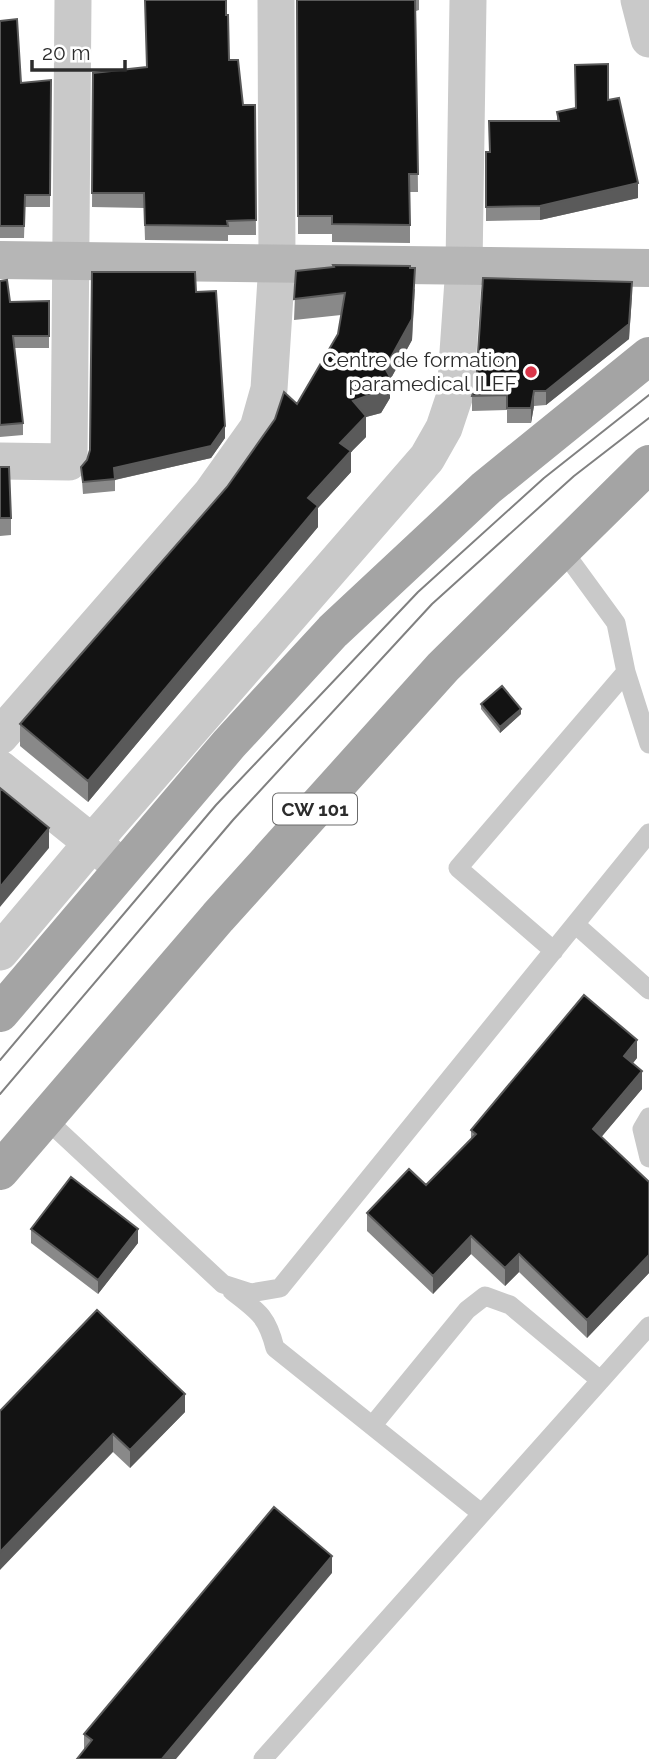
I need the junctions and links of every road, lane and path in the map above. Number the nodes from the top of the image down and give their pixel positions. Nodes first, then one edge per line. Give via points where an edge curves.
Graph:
1 (73, 0) edge
2 (276, 0) edge
3 (468, 0) edge
4 (639, 0) edge
5 (649, 39) edge
6 (0, 260) edge
7 (72, 261) junction
8 (277, 263) junction
9 (464, 266) junction
10 (649, 268) edge
11 (649, 335) edge
12 (649, 356) edge
13 (613, 386) junction
14 (0, 461) edge
15 (649, 464) edge
16 (562, 548) junction
17 (626, 673) junction
18 (0, 736) edge
19 (649, 744) edge
20 (0, 769) edge
21 (649, 833) edge
22 (92, 843) junction
23 (122, 867) junction
24 (575, 924) junction
25 (554, 951) junction
26 (0, 952) edge
27 (649, 990) edge
28 (0, 1013) edge
29 (649, 1117) edge
30 (46, 1119) junction
31 (649, 1158) edge
32 (0, 1171) edge
33 (223, 1284) junction
34 (649, 1326) edge
35 (600, 1380) junction
36 (373, 1426) junction
37 (481, 1513) junction
38 (262, 1759) edge

1 - 7 street
2 - 8 street
3 - 9 street
4 - 5 street
6 - 7 street
7 - 8 street
7 - 14 street via 69,462
8 - 9 street
8 - 18 street via 269,389 258,428 211,494
9 - 10 street
9 - 22 street via 455,395 427,458
11 - 13 street
12 - 13 main road
13 - 23 main road via 486,488 333,631
15 - 16 main road, CW 101
16 - 17 lane via 616,623
16 - 30 main road, CW 101 via 434,677 218,917
17 - 19 lane
17 - 25 lane via 458,868
20 - 22 street
21 - 24 lane
22 - 23 street
22 - 26 street
23 - 28 main road
24 - 25 lane
24 - 27 lane
25 - 33 lane via 280,1288 250,1293
29 - 31 lane via 642,1129
30 - 32 main road, CW 101
30 - 33 lane
33 - 36 lane via 261,1313 275,1348
34 - 35 lane
35 - 36 lane via 510,1305 485,1296 467,1310
35 - 37 lane
36 - 37 lane
37 - 38 lane

